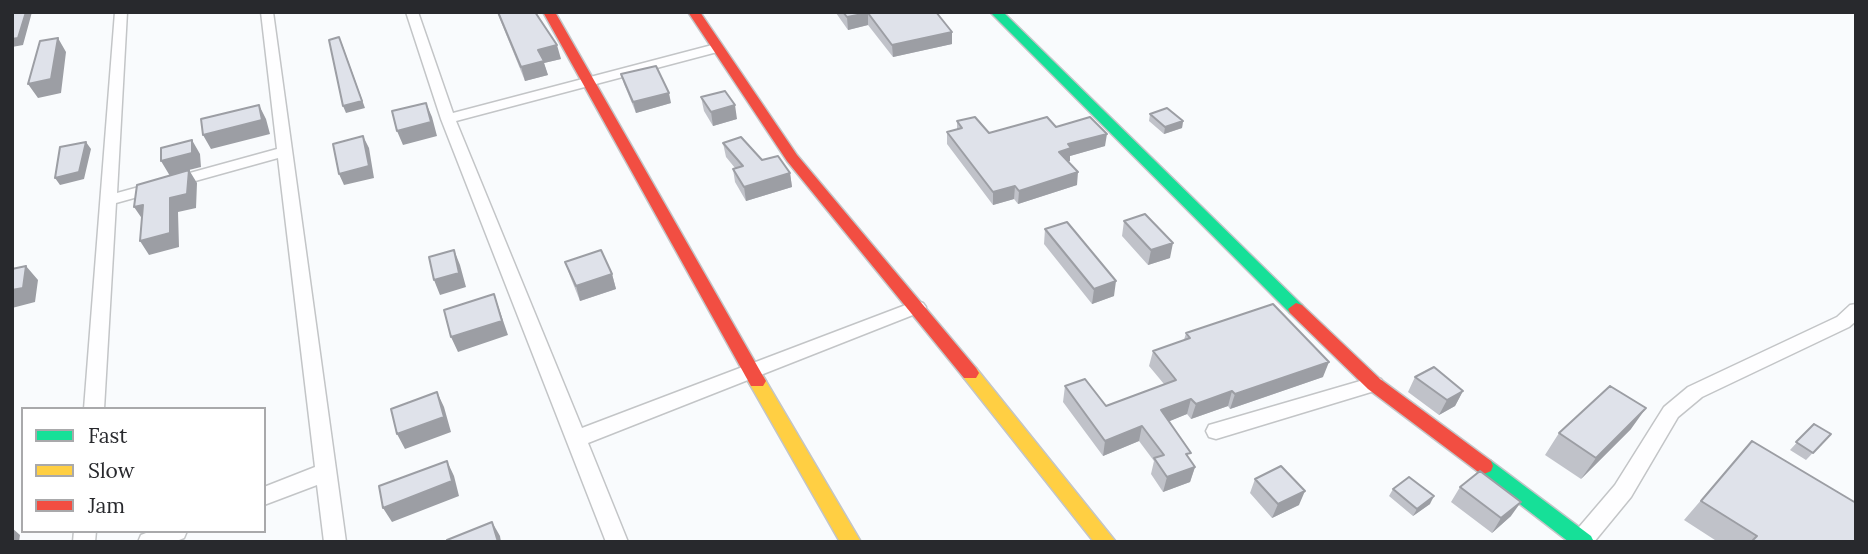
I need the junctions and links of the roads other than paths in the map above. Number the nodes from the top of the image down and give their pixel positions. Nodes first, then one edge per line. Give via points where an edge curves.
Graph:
1 (121, 12) edge
2 (267, 12) edge
3 (412, 12) edge
4 (550, 12) edge
5 (694, 12) edge
6 (996, 12) edge
7 (716, 48) junction
8 (589, 81) junction
9 (449, 119) junction
10 (284, 152) junction
11 (109, 200) junction
12 (917, 307) junction
13 (1852, 320) edge
14 (751, 371) junction
15 (1374, 384) junction
16 (94, 407) edge
17 (1216, 431) dead end
18 (575, 439) junction
19 (326, 472) junction
20 (266, 495) edge
21 (171, 533) edge
22 (1583, 541) edge
23 (149, 542) edge
24 (335, 542) edge
25 (617, 542) edge
26 (851, 542) edge
27 (1106, 542) edge

1 - 11 street
2 - 10 street
3 - 9 street
4 - 8 street
5 - 7 street
6 - 15 street
7 - 8 street
7 - 12 street via 792,159
8 - 9 street
8 - 14 street
9 - 18 street
10 - 11 street
10 - 19 street
11 - 16 street
12 - 14 street
12 - 27 street
13 - 22 street via 1695,392 1671,412 1623,491
14 - 18 street
14 - 26 street
15 - 17 street
15 - 22 street
18 - 25 street
19 - 20 street
19 - 24 street
21 - 23 street

